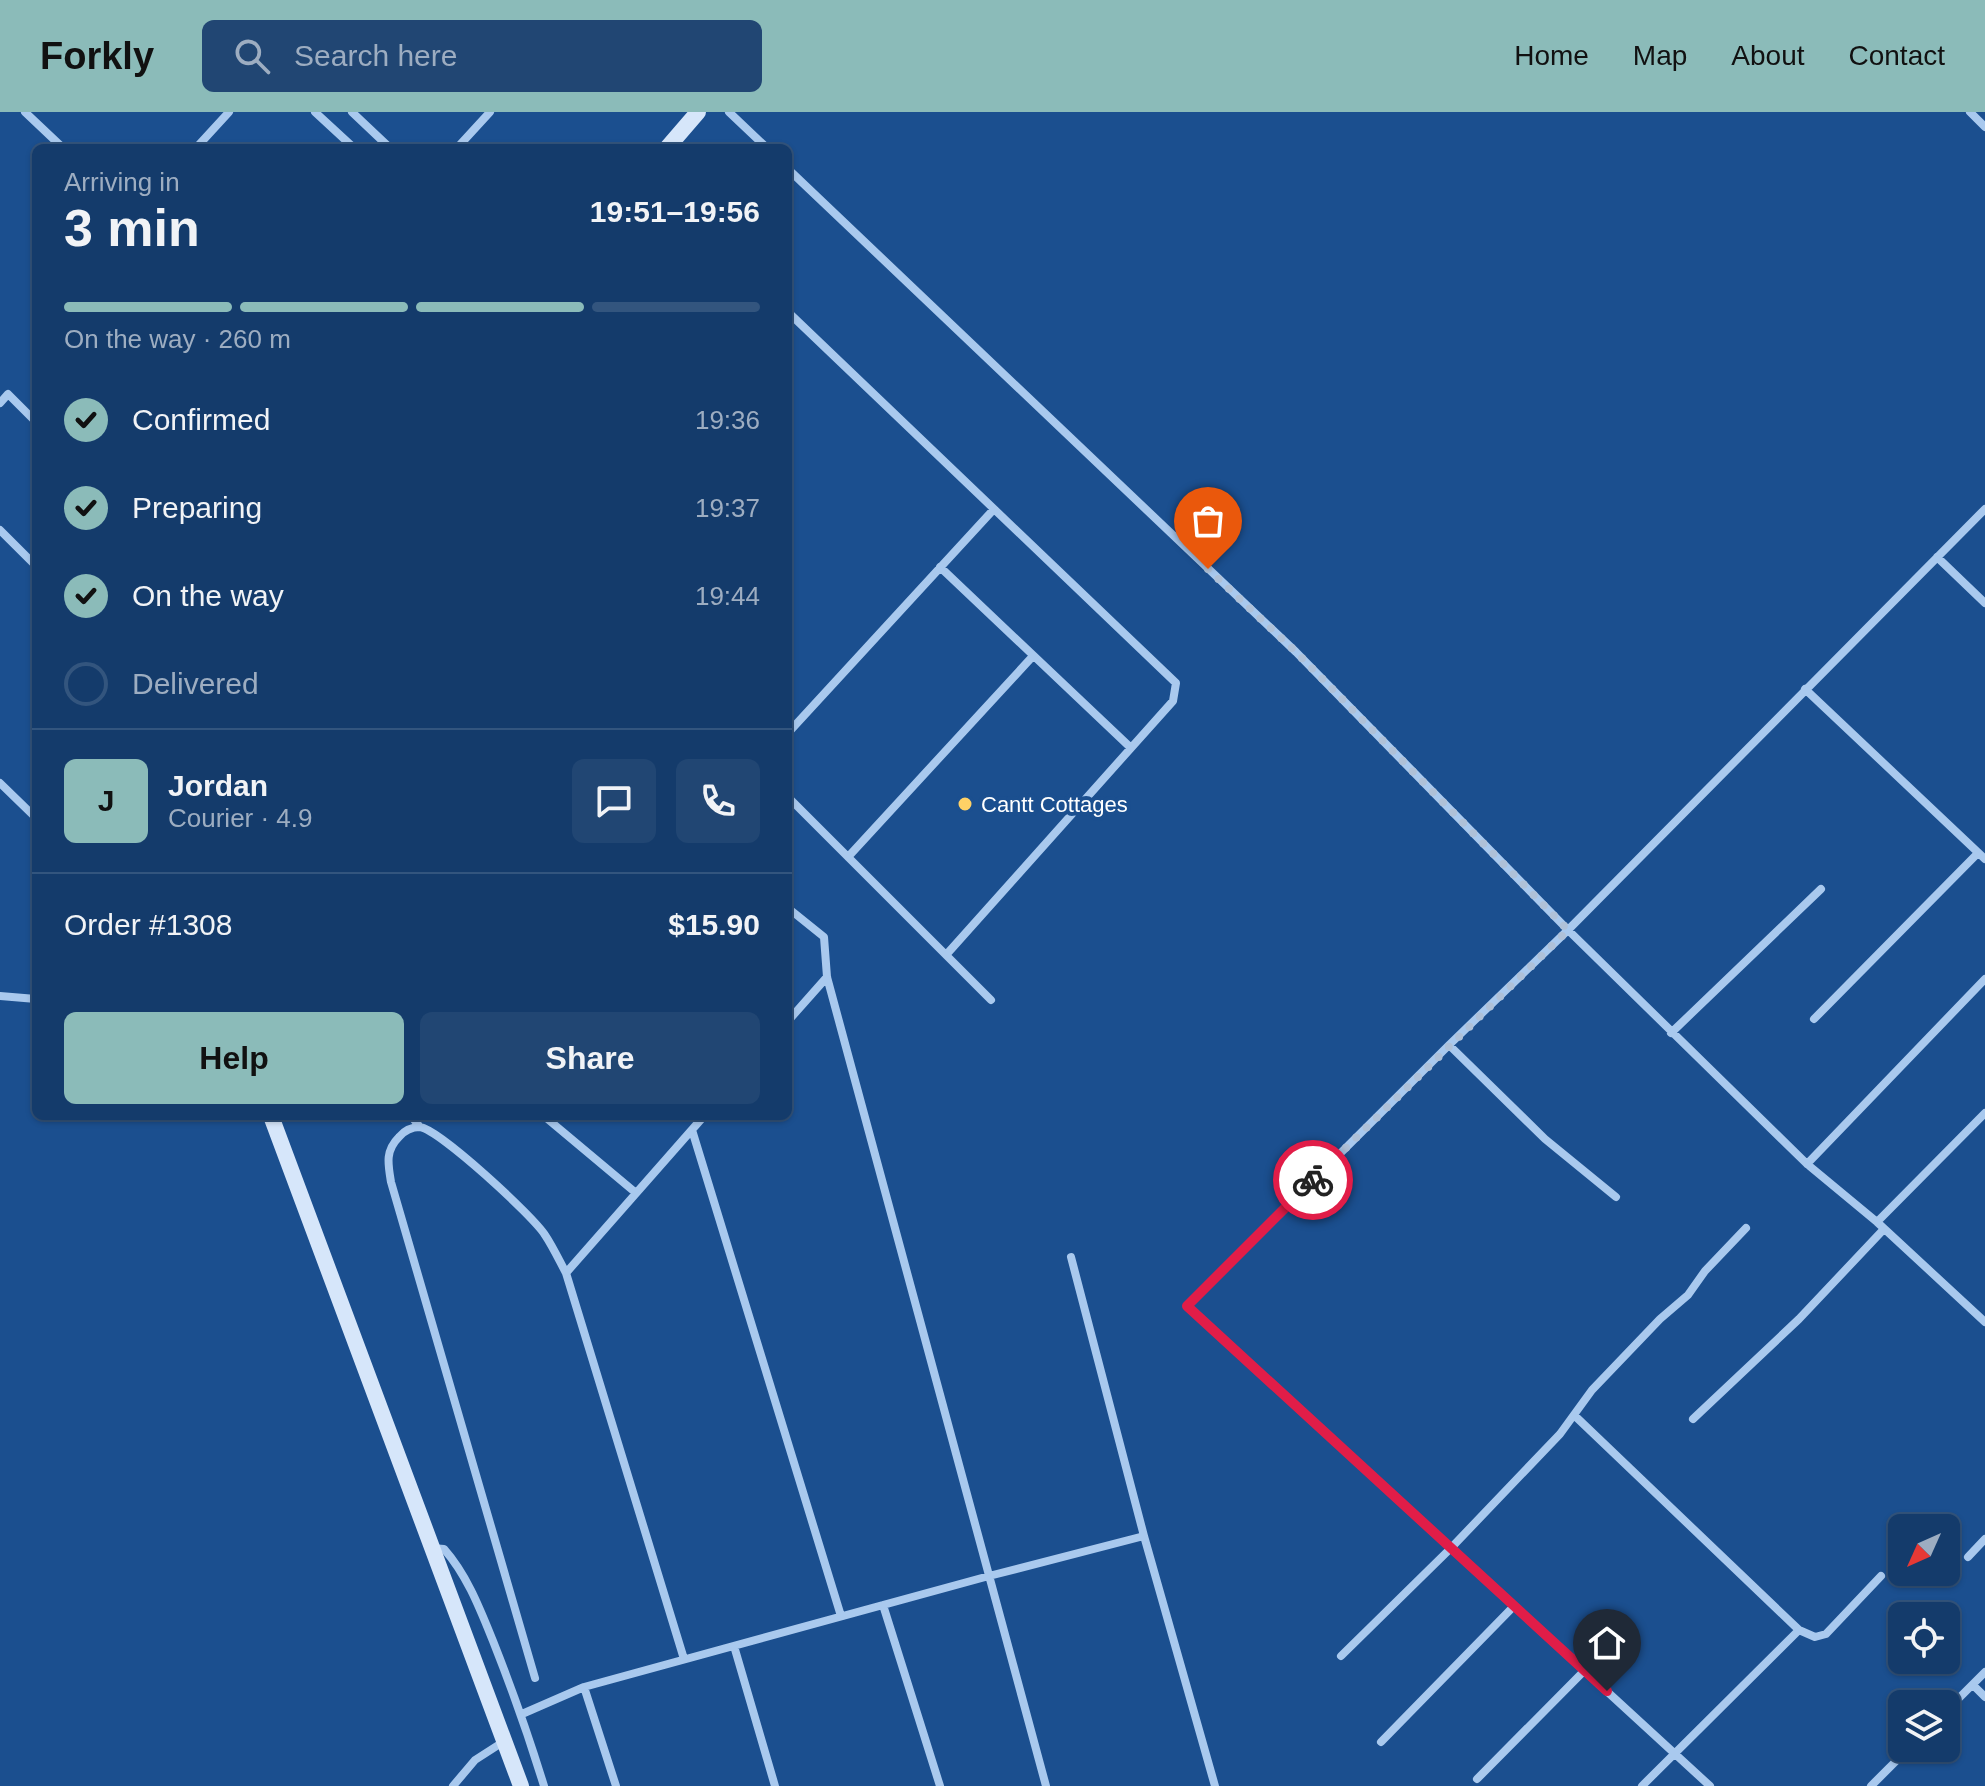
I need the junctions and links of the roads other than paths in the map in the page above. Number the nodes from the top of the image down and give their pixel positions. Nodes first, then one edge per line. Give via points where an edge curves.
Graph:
1 (25, 112) edge
2 (229, 112) edge
3 (315, 112) edge
4 (352, 112) edge
5 (490, 112) edge
6 (698, 112) edge
7 (729, 112) edge
8 (1970, 112) edge
9 (1985, 127) edge
10 (59, 144) edge
11 (200, 144) edge
12 (350, 144) edge
13 (386, 144) edge
14 (461, 144) edge
15 (670, 144) edge
16 (763, 144) edge
17 (792, 173) edge
18 (792, 316) edge
19 (0, 386) edge
20 (8, 394) junction
21 (0, 403) edge
22 (32, 418) edge
23 (994, 509) junction
24 (1985, 509) edge
25 (0, 530) edge
26 (1937, 557) junction
27 (32, 562) edge
28 (940, 567) junction
29 (1985, 603) edge
30 (1033, 656) junction
31 (1805, 689) junction
32 (792, 729) edge
33 (1131, 748) junction
34 (0, 783) edge
35 (792, 801) edge
36 (32, 814) edge
37 (1982, 856) edge
38 (848, 857) junction
39 (1821, 889) dead end
40 (792, 911) edge
41 (1568, 930) junction
42 (946, 955) junction
43 (827, 977) junction
44 (1985, 979) edge
45 (0, 996) edge
46 (32, 999) edge
47 (991, 1000) dead end
48 (792, 1016) edge
49 (1814, 1019) dead end
50 (1671, 1033) junction
51 (1449, 1045) junction
52 (1985, 1113) edge
53 (272, 1120) edge
54 (414, 1120) edge
55 (549, 1120) edge
56 (701, 1120) edge
57 (420, 1127) junction
58 (692, 1130) junction
59 (1807, 1164) junction
60 (636, 1193) junction
61 (1616, 1197) dead end
62 (1880, 1225) junction
63 (1746, 1228) dead end
64 (1071, 1257) dead end
65 (566, 1273) junction
66 (1985, 1322) edge
67 (1574, 1415) junction
68 (1693, 1419) dead end
69 (1144, 1536) junction
70 (1985, 1539) edge
71 (432, 1548) junction
72 (1451, 1548) junction
73 (1968, 1557) dead end
74 (989, 1576) junction
75 (1881, 1576) dead end
76 (883, 1605) junction
77 (1514, 1606) junction
78 (841, 1616) junction
79 (1799, 1630) junction
80 (734, 1646) junction
81 (1341, 1656) dead end
82 (684, 1659) junction
83 (1584, 1671) junction
84 (1985, 1672) edge
85 (535, 1678) dead end
86 (1973, 1685) junction
87 (584, 1687) junction
88 (1985, 1697) edge
89 (1960, 1698) edge
90 (522, 1714) junction
91 (503, 1742) junction
92 (1381, 1742) dead end
93 (1675, 1754) junction
94 (1895, 1762) edge
95 (1477, 1779) dead end
96 (453, 1786) edge
97 (521, 1786) edge
98 (544, 1786) edge
99 (616, 1786) edge
100 (775, 1786) edge
101 (940, 1786) edge
102 (1046, 1786) edge
103 (1215, 1786) edge
104 (1642, 1786) edge
105 (1710, 1786) edge
106 (1871, 1786) edge

1 - 10 street
2 - 11 street
3 - 12 street
4 - 13 street
5 - 14 street
6 - 15 main road
7 - 16 street
8 - 9 street
17 - 41 street via 1296,652
18 - 23 street
19 - 20 street
20 - 21 street
20 - 22 street
23 - 28 street
23 - 33 street via 1176,683 1173,701
24 - 26 street
25 - 27 street
26 - 29 street
26 - 31 street
28 - 30 street
28 - 32 street
30 - 33 street
30 - 38 street
31 - 37 street
31 - 41 street
33 - 42 street
34 - 36 street
35 - 38 street
37 - 49 street
38 - 42 street
39 - 50 street
40 - 43 street via 824,937
41 - 50 street
41 - 51 street
42 - 47 street
43 - 48 street
43 - 74 street
44 - 59 street
45 - 46 street
50 - 59 street
51 - 61 street via 1545,1139
51 - 72 street via 1187,1306
52 - 62 street
53 - 71 main road
54 - 57 street
55 - 60 street
56 - 58 street
57 - 65 street via 467,1158 544,1233
57 - 85 street via 405,1130 394,1142 386,1158 391,1182
58 - 60 street
58 - 78 street
59 - 62 street
60 - 65 street
62 - 66 street
62 - 68 street via 1799,1319
63 - 67 street
64 - 69 street
65 - 82 street
67 - 72 street
67 - 79 street
69 - 74 street
69 - 103 street
70 - 73 street
71 - 90 street via 444,1549 451,1557 475,1598
71 - 91 main road
72 - 77 street
72 - 81 street
74 - 76 street
74 - 102 street
75 - 79 street via 1826,1634 1815,1637
76 - 78 street
76 - 101 street
77 - 83 street
77 - 92 street
78 - 80 street
79 - 93 street
80 - 82 street
80 - 100 street
82 - 87 street
83 - 93 street
83 - 95 street
84 - 86 street
86 - 88 street
86 - 89 street
87 - 90 street
87 - 99 street
90 - 98 street
91 - 96 street via 475,1760
91 - 97 main road
93 - 104 street
93 - 105 street
94 - 106 street

